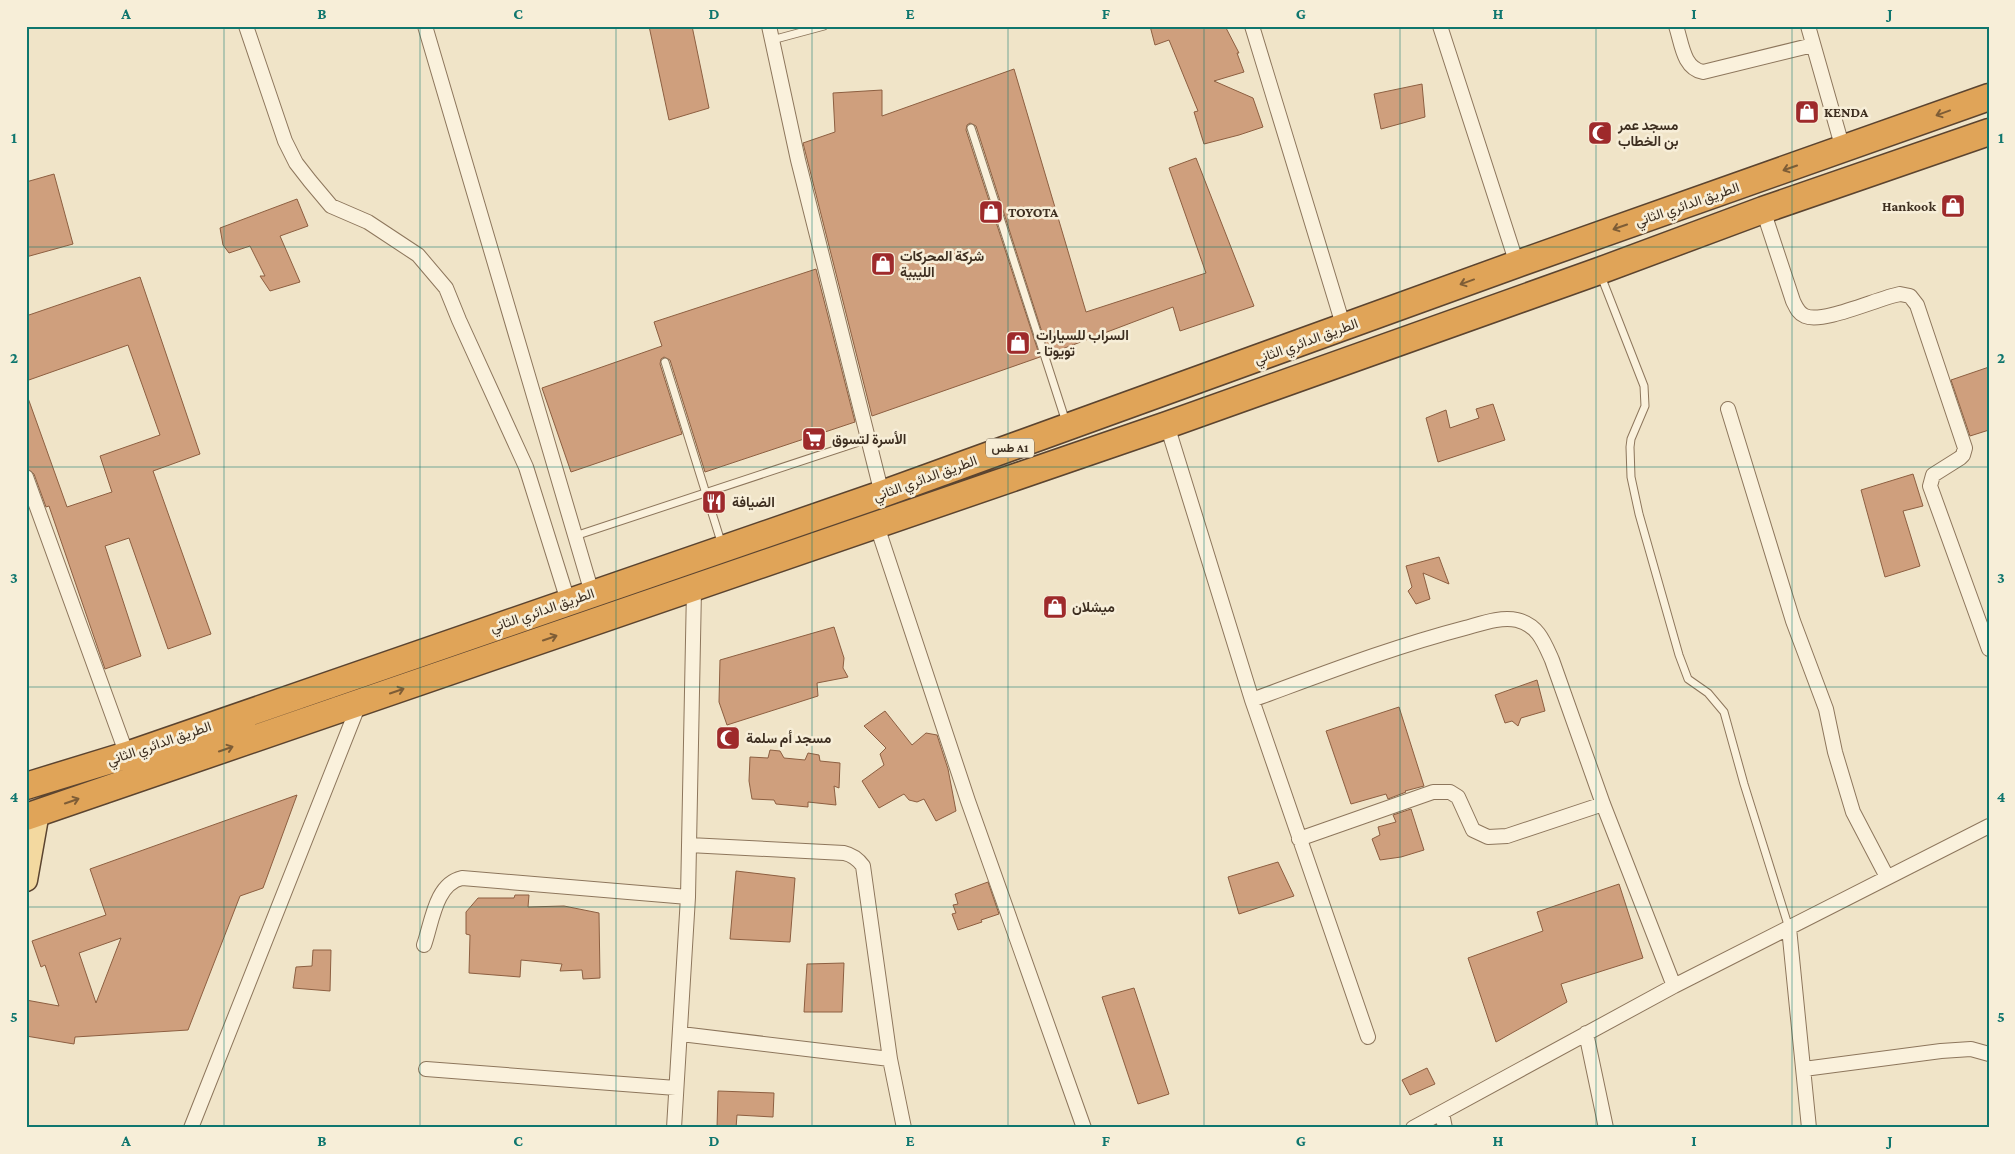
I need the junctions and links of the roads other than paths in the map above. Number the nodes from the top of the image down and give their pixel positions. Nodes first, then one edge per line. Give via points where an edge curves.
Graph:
1 (246, 26) edge
2 (425, 26) edge
3 (769, 26) edge
4 (824, 26) edge
5 (1252, 26) edge
6 (1440, 26) edge
7 (1676, 26) edge
8 (1808, 26) edge
9 (772, 40) junction
10 (1813, 45) junction
11 (1989, 97) edge
12 (971, 128) dead end
13 (1989, 132) edge
14 (1843, 149) junction
15 (1763, 210) junction
16 (1517, 264) junction
17 (1599, 271) junction
18 (1344, 328) junction
19 (665, 362) dead end
20 (1728, 409) dead end
21 (1166, 425) junction
22 (1068, 427) junction
23 (868, 439) junction
24 (26, 477) edge
25 (707, 492) junction
26 (882, 494) junction
27 (877, 526) junction
28 (575, 536) junction
29 (723, 548) junction
30 (694, 589) junction
31 (592, 593) junction
32 (568, 602) junction
33 (1989, 649) edge
34 (1252, 700) junction
35 (359, 704) junction
36 (127, 754) junction
37 (26, 786) edge
38 (1603, 804) junction
39 (32, 815) edge
40 (1989, 826) edge
41 (1299, 838) junction
42 (689, 845) junction
43 (1888, 877) junction
44 (26, 880) edge
45 (688, 897) junction
46 (1788, 928) junction
47 (424, 946) dead end
48 (1674, 986) junction
49 (1586, 1032) junction
50 (680, 1034) junction
51 (1368, 1037) dead end
52 (1989, 1054) edge
53 (890, 1059) junction
54 (426, 1069) dead end
55 (1804, 1070) junction
56 (676, 1088) junction
57 (1442, 1113) junction
58 (191, 1128) edge
59 (674, 1128) edge
60 (904, 1128) edge
61 (1084, 1128) edge
62 (1413, 1128) edge
63 (1445, 1128) edge
64 (1606, 1128) edge
65 (1809, 1128) edge

1 - 32 street via 285,141 296,163 331,206 368,222 418,256 446,288 526,467
2 - 28 street
3 - 9 street
4 - 9 lane
5 - 18 street
6 - 16 street
7 - 10 street via 1688,65 1703,72
8 - 10 street
9 - 23 street via 798,160
10 - 14 street
11 -> 14 highway, الطريق الدائري الثاني / طس A1
12 - 22 lane
13 - 15 highway, الطريق الدائري الثاني / طس A1
14 -> 16 highway, الطريق الدائري الثاني / طس A1
15 - 17 highway, الطريق الدائري الثاني / طس A1
15 - 33 street via 1793,301 1804,316 1822,318 1900,294 1910,296 1917,305 1965,448 1960,458 1933,475 1930,486
16 -> 18 highway, الطريق الدائري الثاني / طس A1
17 - 21 highway, الطريق الدائري الثاني / طس A1
17 - 46 lane via 1644,386 1645,406 1631,439 1631,477 1679,654 1688,679 1708,693 1724,712
18 - 22 highway, الطريق الدائري الثاني / طس A1
19 - 25 lane
20 - 43 street via 1793,621 1826,709 1853,812
21 - 27 highway, الطريق الدائري الثاني / طس A1
21 - 34 street
22 - 26 highway, الطريق الدائري الثاني / طس A1
23 - 25 lane
23 - 26 street
24 - 36 street
25 - 28 lane
25 - 29 lane
26 - 29 highway, الطريق الدائري الثاني / طس A1
27 - 30 highway, الطريق الدائري الثاني / طس A1
27 - 61 street via 968,801
28 - 31 street
29 - 31 highway, الطريق الدائري الثاني / طس A1
35 -> 30 highway, الطريق الدائري الثاني / طس A1
30 - 42 street
31 - 32 highway, الطريق الدائري الثاني / طس A1
32 - 36 highway, الطريق الدائري الثاني / طس A1
34 - 38 street via 1423,640 1492,621 1514,619 1528,623 1544,641
34 - 41 street
39 -> 35 highway, الطريق الدائري الثاني / طس A1
35 - 58 street
36 - 37 highway, الطريق الدائري الثاني / طس A1
38 - 41 street via 1507,836 1488,837 1473,830 1458,797 1450,792 1433,792
38 - 48 street
39 - 44 main road
40 - 43 street
41 - 51 street
42 - 45 street
42 - 53 street via 844,853 858,860 863,866
43 - 46 street
45 - 47 street via 462,878 453,880 441,894
45 - 50 street
46 - 48 street
46 - 55 street
48 - 49 street
49 - 57 street
49 - 64 street
50 - 53 street
50 - 56 street
52 - 55 street via 1971,1049 1941,1051
53 - 60 street
54 - 56 street
55 - 65 street
56 - 59 street
57 - 62 street
57 - 63 street

